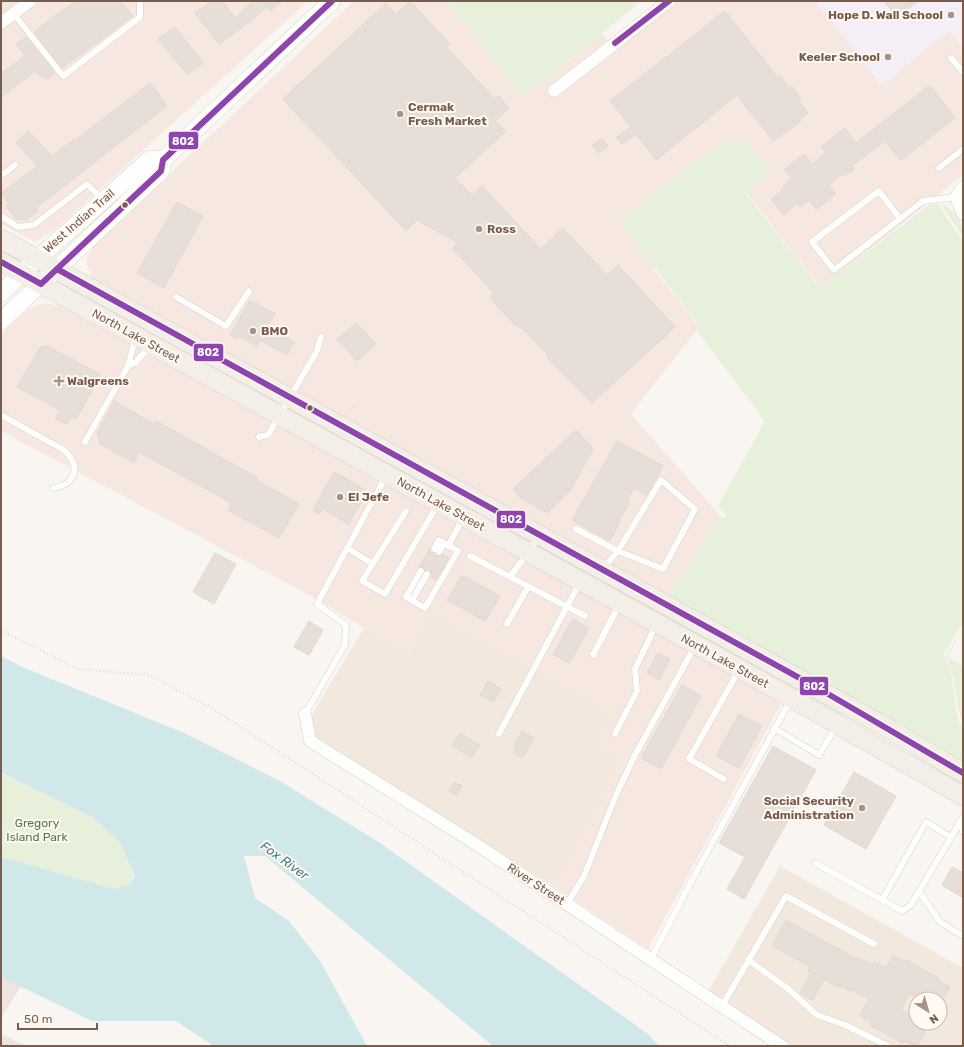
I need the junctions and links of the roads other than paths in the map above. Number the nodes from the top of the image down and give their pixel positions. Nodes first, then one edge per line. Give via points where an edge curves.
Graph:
1 (30, 1) edge
2 (140, 1) edge
3 (332, 1) edge
4 (669, 1) edge
5 (14, 14) junction
6 (1, 23) edge
7 (952, 58) dead end
8 (963, 72) edge
9 (554, 91) dead end
10 (963, 149) edge
11 (162, 160) junction
12 (15, 165) dead end
13 (939, 168) dead end
14 (1, 176) edge
15 (960, 192) edge
16 (103, 200) junction
17 (963, 214) edge
18 (1, 216) edge
19 (900, 219) junction
20 (1, 239) edge
21 (37, 259) junction
22 (1, 262) edge
23 (57, 270) junction
24 (21, 273) junction
25 (41, 284) junction
26 (249, 291) dead end
27 (1, 293) edge
28 (176, 297) dead end
29 (1, 321) edge
30 (322, 337) dead end
31 (143, 340) junction
32 (128, 366) junction
33 (290, 397) junction
34 (1, 415) edge
35 (279, 416) junction
36 (260, 437) dead end
37 (85, 442) dead end
38 (387, 474) junction
39 (54, 488) dead end
40 (438, 503) junction
41 (406, 511) dead end
42 (464, 517) junction
43 (576, 529) dead end
44 (540, 536) junction
45 (446, 544) junction
46 (347, 548) junction
47 (436, 551) dead end
48 (618, 551) junction
49 (528, 552) junction
50 (470, 556) dead end
51 (373, 564) junction
52 (601, 569) junction
53 (424, 573) dead end
54 (510, 577) junction
55 (581, 581) junction
56 (528, 587) junction
57 (620, 603) junction
58 (566, 607) junction
59 (585, 616) dead end
60 (507, 624) dead end
61 (657, 624) junction
62 (696, 645) junction
63 (593, 655) dead end
64 (740, 669) junction
65 (792, 698) junction
66 (305, 714) joint
67 (838, 724) junction
68 (774, 728) junction
69 (499, 734) dead end
70 (615, 734) dead end
71 (963, 773) edge
72 (724, 779) dead end
73 (963, 796) edge
74 (961, 819) edge
75 (963, 832) edge
76 (951, 837) junction
77 (815, 863) dead end
78 (920, 891) junction
79 (882, 900) junction
80 (567, 904) junction
81 (963, 936) edge
82 (874, 944) dead end
83 (651, 959) junction
84 (748, 960) junction
85 (722, 1006) junction
86 (782, 1046) edge
87 (888, 1046) edge

1 - 5 street
2 - 5 lane via 140,17 63,76
3 - 11 main road, West Indian Trail
4 - 9 street
5 - 6 street
7 - 8 lane
10 - 13 lane
11 - 16 main road, West Indian Trail via 150,159
11 - 23 main road, West Indian Trail via 161,172
12 - 14 lane
15 - 17 street
15 - 19 lane via 923,201
16 - 18 lane via 87,184 34,225 18,227
16 - 21 main road, West Indian Trail
19 - 19 lane via 834,270 812,242 879,191
20 - 21 main road, North Lake Street
21 - 23 main road, North Lake Street
21 - 24 main road, West Indian Trail
22 - 24 main road, North Lake Street
23 - 25 main road, West Indian Trail
23 - 33 main road, North Lake Street
24 - 25 main road, North Lake Street
24 - 27 main road, West Indian Trail
25 - 29 main road, West Indian Trail
25 - 31 main road, North Lake Street
26 - 28 lane via 226,326
30 - 33 lane via 317,351
31 - 32 lane via 135,345
31 - 32 lane via 136,362
31 - 35 main road, North Lake Street
32 - 37 lane
33 - 35 lane
33 - 44 main road, North Lake Street
34 - 39 lane via 64,450 70,456 75,472 63,487
35 - 36 lane via 268,435
35 - 38 main road, North Lake Street
38 - 40 main road, North Lake Street
38 - 46 lane
40 - 42 main road, North Lake Street
40 - 51 lane via 385,594 362,581
41 - 51 lane
42 - 45 lane
42 - 49 main road, North Lake Street
43 - 48 lane
44 - 49 lane
44 - 52 main road, North Lake Street
45 - 47 lane via 439,540
45 - 53 lane via 458,551 425,608 406,597
46 - 51 lane
46 - 66 lane via 317,604 346,625 345,645
48 - 48 lane via 663,569 695,509 661,480
48 - 52 lane
49 - 54 lane
49 - 55 main road, North Lake Street
50 - 54 lane
52 - 71 main road, North Lake Street via 829,695
54 - 56 lane
55 - 57 main road, North Lake Street
55 - 58 lane
56 - 58 lane
56 - 60 lane
57 - 61 main road, North Lake Street
57 - 63 lane
58 - 59 lane
58 - 69 lane
61 - 62 main road, North Lake Street
61 - 70 lane via 635,669 637,691
62 - 64 main road, North Lake Street
62 - 80 lane via 635,755 584,876
64 - 65 main road, North Lake Street
64 - 72 lane via 689,759
65 - 67 main road, North Lake Street
65 - 68 lane
66 - 80 street, River Street via 310,740
67 - 68 lane via 819,755
67 - 73 main road, North Lake Street
68 - 83 lane
74 - 75 lane
74 - 76 lane
76 - 78 lane
76 - 79 lane via 926,822
77 - 79 lane
78 - 79 lane via 911,905 902,911
78 - 81 lane via 940,922
80 - 83 street, River Street
82 - 84 lane via 786,896
83 - 85 street, River Street
84 - 85 lane
84 - 87 lane via 787,988 817,1015 845,1025
85 - 86 street, River Street

